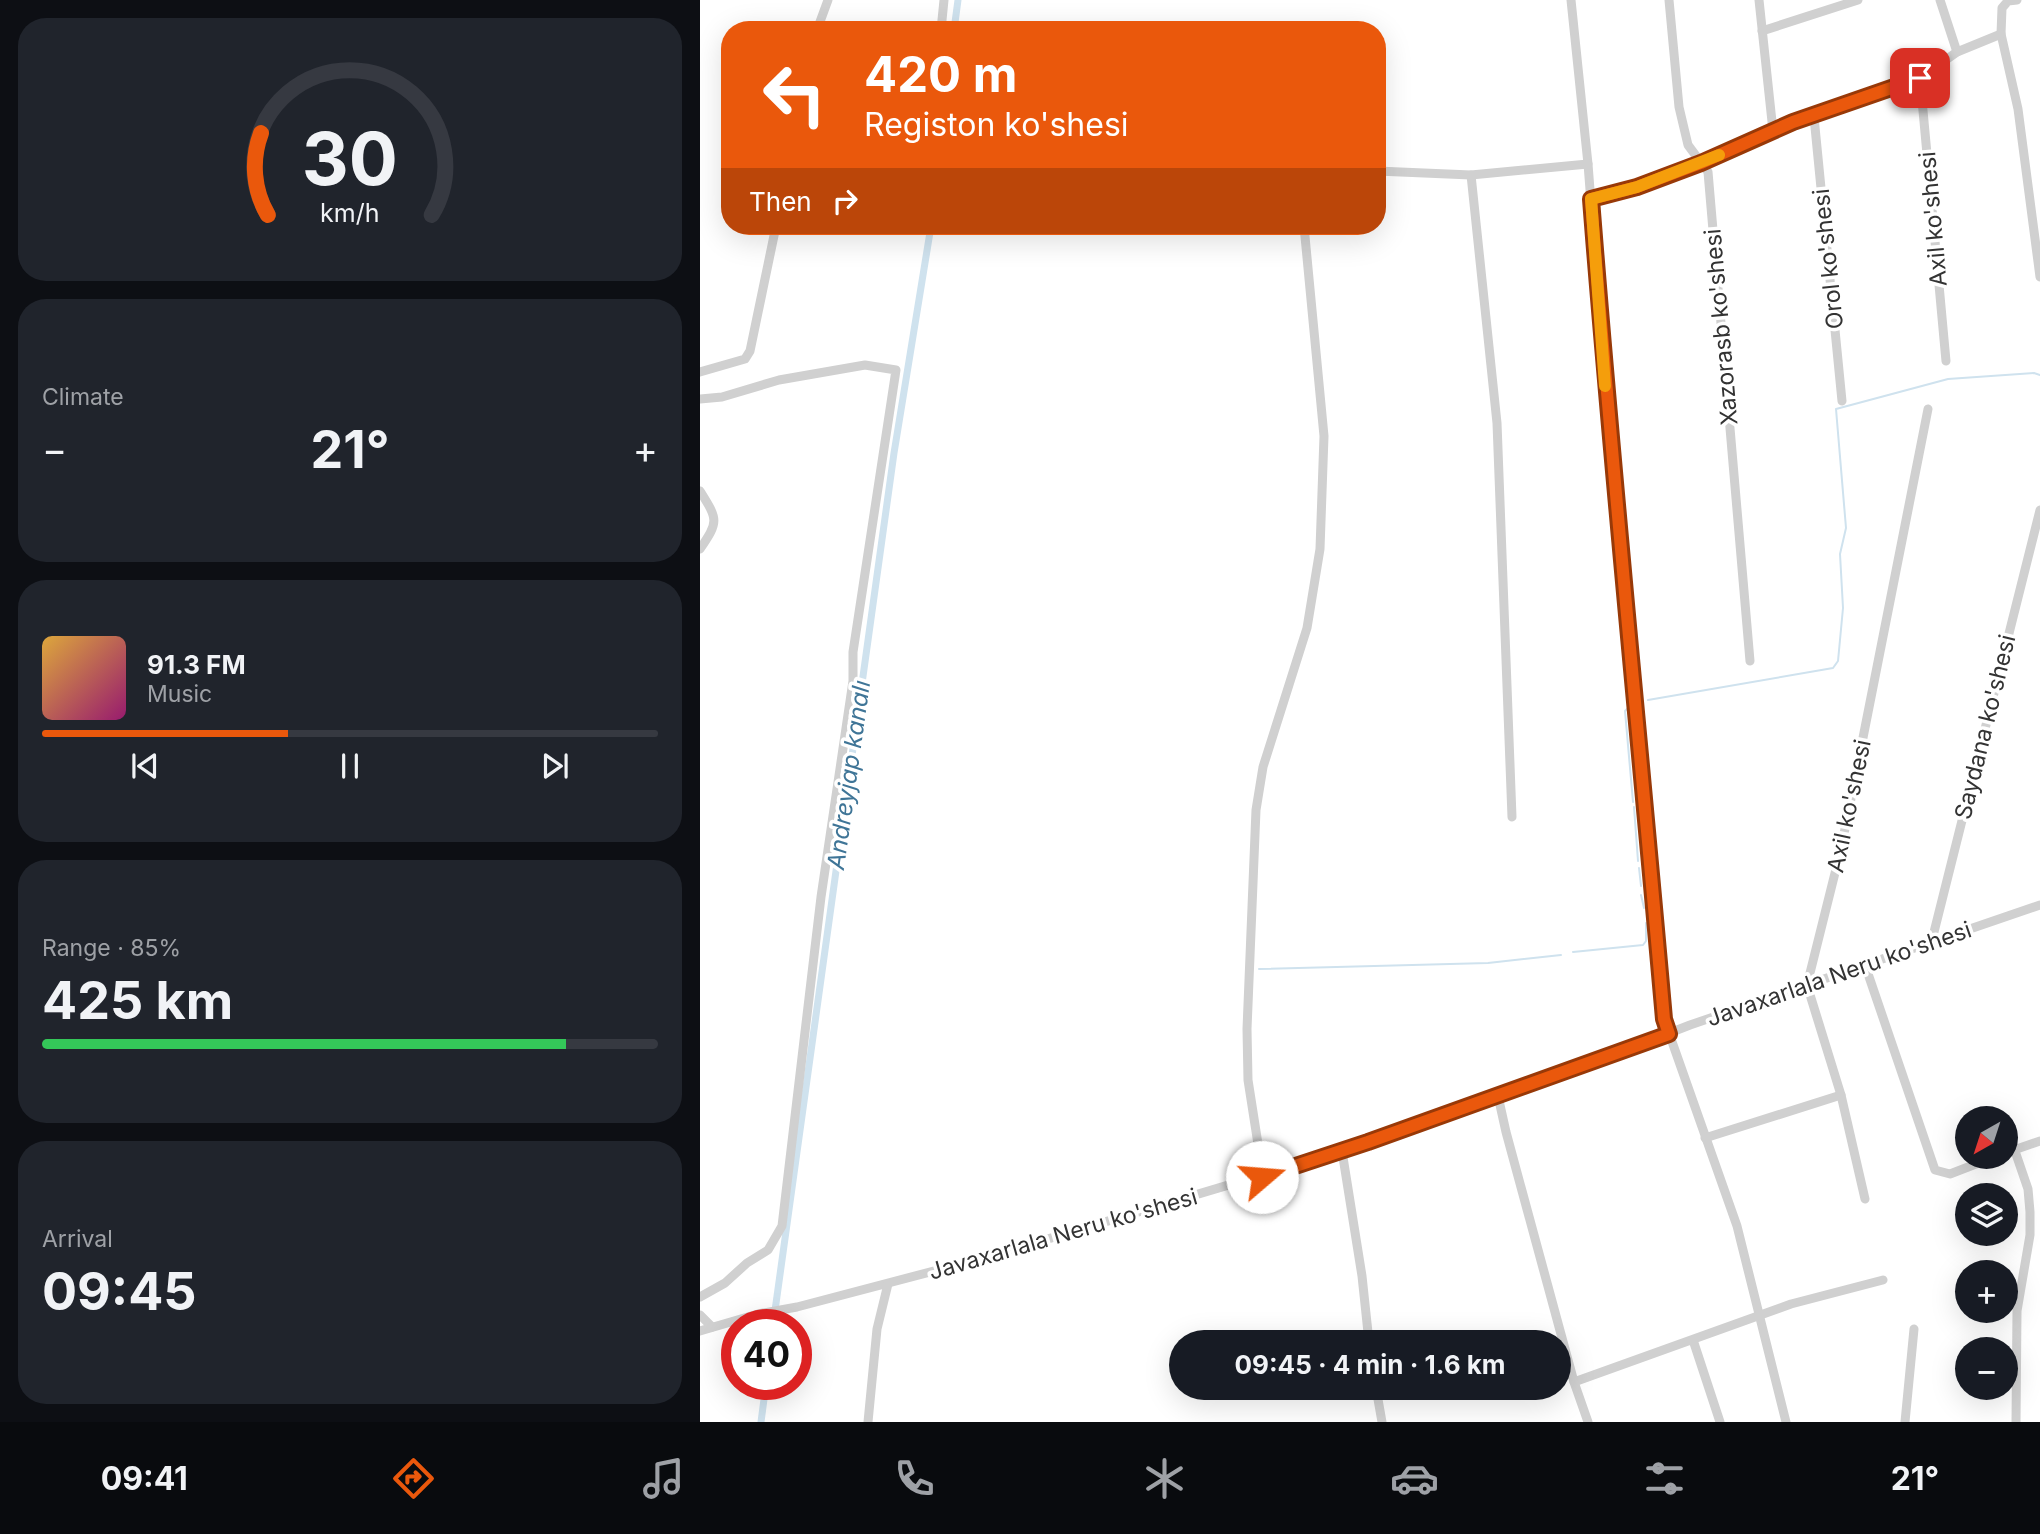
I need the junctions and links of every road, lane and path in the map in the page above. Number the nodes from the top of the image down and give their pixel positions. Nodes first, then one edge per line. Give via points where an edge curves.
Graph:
1 (828, 0) edge
2 (944, 0) edge
3 (1571, 0) edge
4 (1669, 0) edge
5 (1759, 0) edge
6 (1858, 0) edge
7 (1940, 0) edge
8 (2017, 0) edge
9 (820, 21) edge
10 (942, 21) edge
11 (1762, 32) junction
12 (2001, 34) junction
13 (1957, 52) junction
14 (1920, 78) junction
15 (1814, 117) junction
16 (1773, 131) junction
17 (1701, 163) junction
18 (1588, 164) junction
19 (1386, 172) edge
20 (1471, 175) junction
21 (1591, 199) junction
22 (774, 235) edge
23 (1305, 235) edge
24 (2040, 278) edge
25 (1946, 361) dead end
26 (700, 372) edge
27 (700, 398) edge
28 (1842, 401) dead end
29 (1928, 409) dead end
30 (700, 491) edge
31 (2040, 510) edge
32 (700, 549) edge
33 (1750, 661) dead end
34 (1512, 817) dead end
35 (2040, 905) edge
36 (1931, 944) junction
37 (1865, 965) junction
38 (1808, 985) junction
39 (1669, 1034) junction
40 (1841, 1095) junction
41 (1498, 1096) junction
42 (1705, 1138) junction
43 (2040, 1140) edge
44 (2018, 1148) edge
45 (1342, 1151) junction
46 (2018, 1160) edge
47 (1963, 1169) edge
48 (1262, 1177) junction
49 (1865, 1199) dead end
50 (1883, 1280) dead end
51 (888, 1284) junction
52 (700, 1297) edge
53 (700, 1315) edge
54 (1761, 1317) junction
55 (712, 1327) junction
56 (1914, 1329) dead end
57 (1368, 1330) edge
58 (700, 1331) edge
59 (1693, 1340) junction
60 (1574, 1382) junction
61 (1378, 1400) edge
62 (868, 1422) edge
63 (1382, 1422) edge
64 (1588, 1422) edge
65 (1720, 1422) edge
66 (1786, 1422) edge
67 (1905, 1422) edge
68 (2016, 1422) edge

1 - 9 street
2 - 10 street
3 - 18 street
4 - 17 street, Xazorasb ko'shesi via 1679,107 1688,145
5 - 11 street
6 - 11 street
7 - 13 street
8 - 12 street via 2002,8
11 - 16 street
12 - 13 street
12 - 24 street via 2018,109
13 - 14 street
14 - 15 street
14 - 25 street, Axil ko'shesi
15 - 16 street
15 - 28 street, Orol ko'shesi
16 - 17 street
17 - 21 street
17 - 33 street, Xazorasb ko'shesi via 1708,172
18 - 20 street
18 - 21 street
19 - 20 street
20 - 34 street via 1497,423
21 - 39 street via 1644,818
22 - 26 street via 750,351 745,359
23 - 48 street via 1324,436 1320,548 1307,628 1263,767 1256,810 1247,1029 1248,1080
27 - 52 street via 865,365 896,370 853,652 853,681 821,897 782,1226 768,1250
29 - 38 street, Axil ko'shesi via 1841,849
30 - 32 street via 715,517 713,530
31 - 36 street, Saydana ko'shesi
35 - 36 street, Javaxarlala Neru ko'shesi
36 - 37 street, Javaxarlala Neru ko'shesi
37 - 38 street, Javaxarlala Neru ko'shesi
37 - 47 street via 1935,1170 1950,1174
38 - 39 street, Javaxarlala Neru ko'shesi
38 - 40 street
39 - 41 street, Javaxarlala Neru ko'shesi
39 - 42 street
40 - 42 street
40 - 49 street
41 - 45 street, Javaxarlala Neru ko'shesi
41 - 60 street
42 - 54 street via 1737,1226
43 - 44 street
45 - 48 street, Javaxarlala Neru ko'shesi
45 - 57 street
46 - 68 street via 2028,1189 2030,1236 2017,1311
48 - 51 street, Javaxarlala Neru ko'shesi
50 - 54 street via 1791,1304
51 - 55 street, Javaxarlala Neru ko'shesi
51 - 62 street via 877,1329
53 - 55 street
54 - 59 street
54 - 66 street
55 - 58 street, Javaxarlala Neru ko'shesi
56 - 67 street
59 - 60 street
59 - 65 street
60 - 64 street
61 - 63 street

